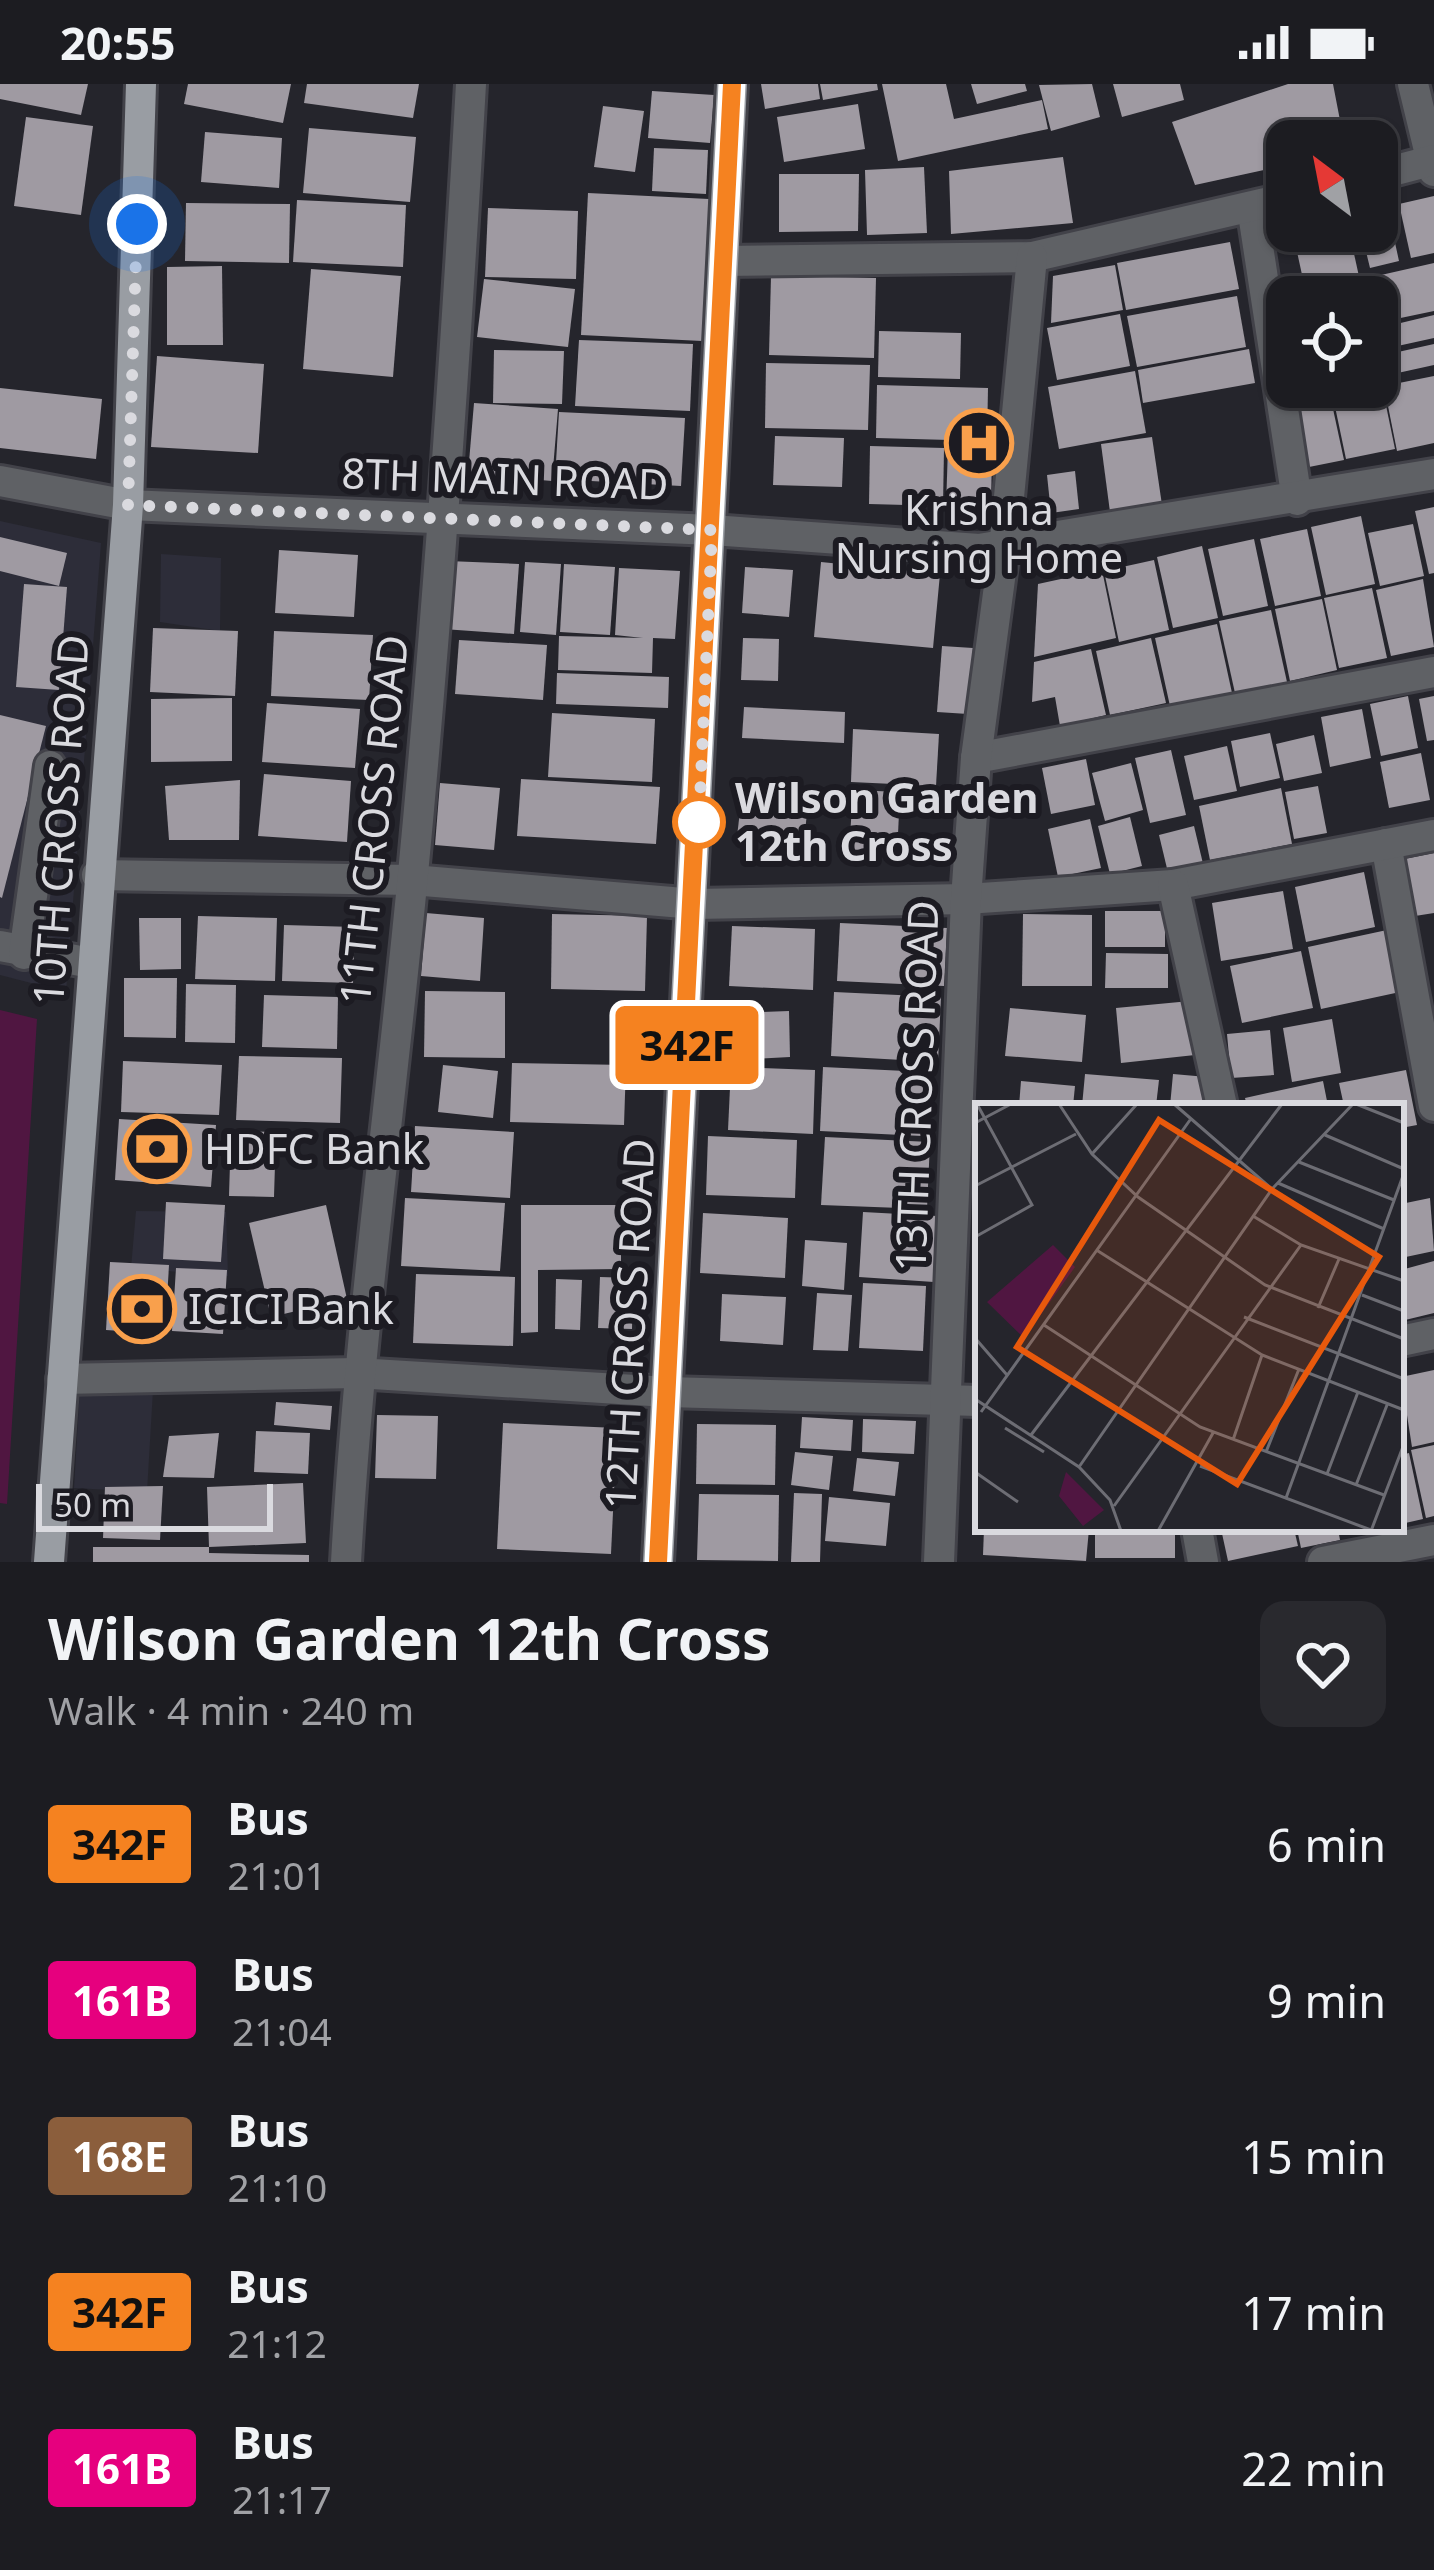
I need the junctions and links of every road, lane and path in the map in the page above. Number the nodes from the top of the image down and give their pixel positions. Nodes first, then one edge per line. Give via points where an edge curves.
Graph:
1 (141, 84) edge
2 (471, 84) edge
3 (732, 84) edge
4 (1413, 84) edge
5 (1433, 164) edge
6 (1398, 171) edge
7 (1266, 204) edge
8 (1252, 208) junction
9 (1032, 257) junction
10 (724, 261) junction
11 (1434, 474) edge
12 (0, 481) edge
13 (1297, 500) junction
14 (128, 505) junction
15 (446, 518) junction
16 (712, 530) junction
17 (1004, 549) junction
18 (1434, 673) edge
19 (976, 758) junction
20 (50, 766) dead end
21 (1434, 835) edge
22 (1386, 844) junction
23 (97, 875) junction
24 (412, 880) junction
25 (1173, 885) junction
26 (966, 899) junction
27 (695, 904) junction
28 (12, 950) edge
29 (91, 963) junction
30 (1221, 1103) edge
31 (1434, 1106) edge
32 (1434, 1334) edge
33 (1404, 1340) edge
34 (356, 1373) junction
35 (62, 1379) junction
36 (668, 1392) junction
37 (963, 1401) edge
38 (1198, 1532) edge
39 (1434, 1540) edge
40 (49, 1562) edge
41 (346, 1562) edge
42 (658, 1562) edge
43 (939, 1562) edge
44 (1203, 1562) edge
45 (1323, 1562) edge

1 - 14 main road, 10TH CROSS ROAD
2 - 15 street, 11TH CROSS ROAD
3 - 10 main road, 12TH CROSS ROAD
4 - 5 street
5 - 6 street
7 - 8 street
8 - 9 street
8 - 13 street
9 - 10 street
9 - 17 street, 13TH CROSS ROAD
10 - 16 main road, 12TH CROSS ROAD
11 - 13 street, 8TH MAIN ROAD
12 - 14 street, 8TH MAIN ROAD
13 - 17 street, 8TH MAIN ROAD
14 - 15 street, 8TH MAIN ROAD
14 - 23 main road, 10TH CROSS ROAD
15 - 16 street, 8TH MAIN ROAD
15 - 24 street, 11TH CROSS ROAD
16 - 17 street, 8TH MAIN ROAD
16 - 27 main road, 12TH CROSS ROAD
17 - 19 street, 13TH CROSS ROAD
18 - 19 street
19 - 26 street, 13TH CROSS ROAD
20 - 28 street
21 - 22 street
22 - 25 street
22 - 31 street
23 - 24 street
23 - 29 main road, 10TH CROSS ROAD
24 - 27 street
24 - 34 street, 11TH CROSS ROAD
25 - 26 street
25 - 30 street
26 - 27 street
26 - 37 street, 13TH CROSS ROAD
27 - 36 main road, 12TH CROSS ROAD
28 - 29 street
29 - 35 main road, 10TH CROSS ROAD
32 - 33 street
34 - 35 street
34 - 36 street
34 - 41 street, 11TH CROSS ROAD
35 - 40 main road, 10TH CROSS ROAD
36 - 37 street
36 - 42 main road, 12TH CROSS ROAD
37 - 43 street, 13TH CROSS ROAD
38 - 44 street
39 - 45 street

